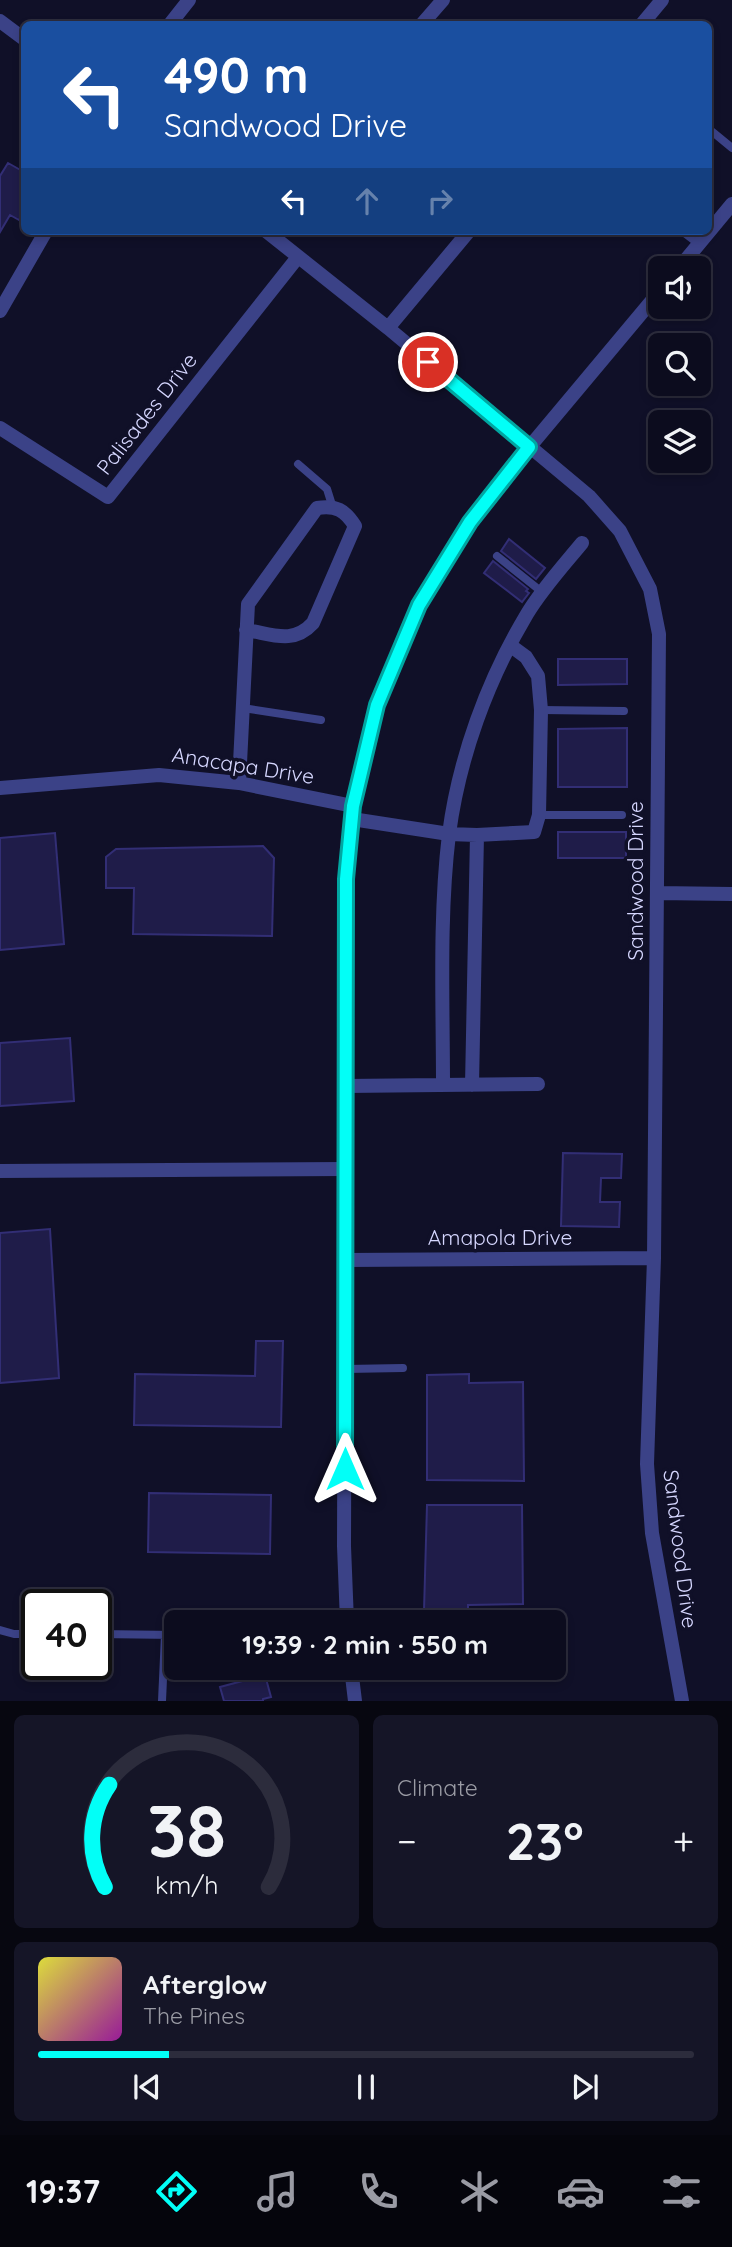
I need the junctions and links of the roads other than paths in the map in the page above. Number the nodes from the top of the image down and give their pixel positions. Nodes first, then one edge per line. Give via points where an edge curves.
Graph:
1 (189, 0) edge
2 (443, 0) edge
3 (662, 0) edge
4 (0, 21) edge
5 (172, 21) edge
6 (425, 21) edge
7 (644, 21) edge
8 (21, 38) edge
9 (712, 132) edge
10 (732, 148) edge
11 (732, 204) edge
12 (712, 228) edge
13 (44, 235) edge
14 (271, 235) edge
15 (465, 235) edge
16 (687, 235) edge
17 (706, 235) edge
18 (698, 244) junction
19 (688, 256) edge
20 (299, 257) junction
21 (648, 304) edge
22 (0, 311) edge
23 (387, 328) junction
24 (0, 428) edge
25 (529, 447) junction
26 (298, 464) dead end
27 (332, 505) junction
28 (582, 542) dead end
29 (496, 556) dead end
30 (542, 592) junction
31 (246, 630) junction
32 (511, 646) junction
33 (243, 708) junction
34 (541, 710) junction
35 (624, 710) dead end
36 (321, 720) dead end
37 (239, 783) junction
38 (0, 788) edge
39 (353, 812) junction
40 (539, 815) junction
41 (622, 815) dead end
42 (449, 834) junction
43 (477, 835) junction
44 (657, 892) junction
45 (732, 894) edge
46 (538, 1084) dead end
47 (443, 1085) junction
48 (472, 1085) junction
49 (346, 1086) junction
50 (346, 1169) junction
51 (0, 1171) edge
52 (654, 1258) junction
53 (346, 1260) junction
54 (403, 1368) dead end
55 (346, 1369) junction
56 (347, 1610) edge
57 (0, 1630) edge
58 (21, 1634) edge
59 (112, 1634) edge
60 (164, 1635) edge
61 (164, 1657) edge
62 (352, 1680) edge
63 (162, 1701) edge
64 (355, 1701) edge
65 (682, 1701) edge

1 - 5 street
2 - 6 street
3 - 7 street
4 - 8 street
9 - 10 lane
11 - 12 street
13 - 22 street
14 - 20 street, Sandwood Drive
15 - 23 street
16 - 18 lane
17 - 18 street
18 - 19 street
20 - 23 street, Sandwood Drive
20 - 24 street, Palisades Drive via 108,497
21 - 25 street
23 - 25 street, Sandwood Drive
25 - 39 street via 470,522 419,605 377,705
25 - 44 street, Sandwood Drive via 589,496 620,531 650,589 659,634
26 - 27 lane via 327,489
27 - 31 street via 317,508 248,604
27 - 31 street via 346,512 355,526 313,623 291,638
28 - 30 street
29 - 30 lane
30 - 32 street
31 - 33 street
32 - 34 street via 526,657 538,677
32 - 42 street via 481,710
33 - 36 lane
33 - 37 street
34 - 35 lane
34 - 40 street
37 - 38 street, Anacapa Drive via 159,775
37 - 39 street, Anacapa Drive
39 - 42 street, Anacapa Drive
39 - 49 street via 346,879
40 - 41 lane
40 - 43 street, Anacapa Drive via 534,832
42 - 43 street, Anacapa Drive
42 - 47 street
43 - 48 street
44 - 45 street
44 - 52 street, Sandwood Drive
46 - 48 street
47 - 48 street
47 - 49 street
49 - 50 street
50 - 51 street
50 - 53 street
52 - 53 street, Amapola Drive
52 - 65 street, Sandwood Drive via 648,1482 652,1533
53 - 55 street
54 - 55 lane
55 - 56 street
57 - 58 lane
59 - 60 lane
61 - 63 lane
62 - 64 street

